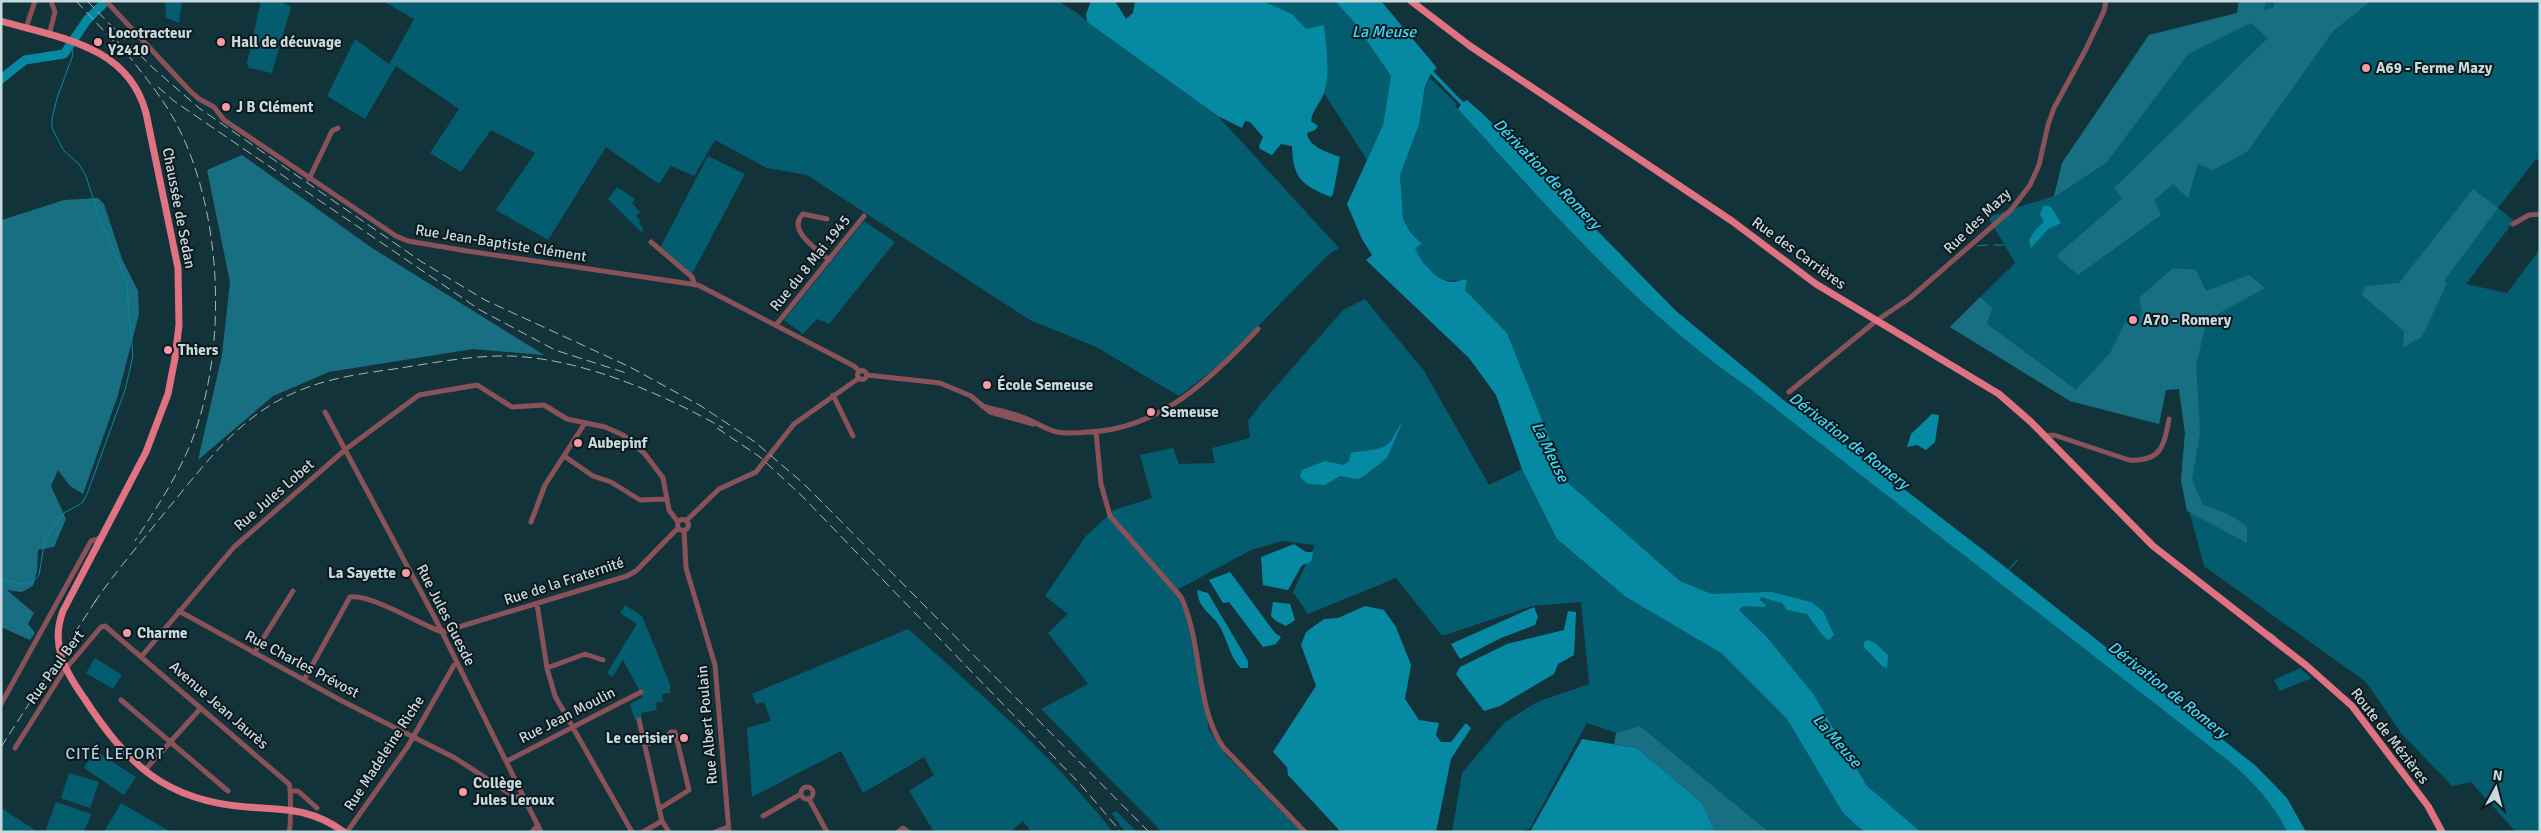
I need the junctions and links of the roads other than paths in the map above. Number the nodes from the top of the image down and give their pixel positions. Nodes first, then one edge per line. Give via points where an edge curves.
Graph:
1 (35, 1) edge
2 (52, 1) edge
3 (1411, 1) edge
4 (2106, 1) edge
5 (108, 4) edge
6 (1, 21) edge
7 (26, 28) junction
8 (49, 35) junction
9 (338, 128) dead end
10 (309, 179) junction
11 (2540, 214) edge
12 (864, 216) dead end
13 (828, 219) dead end
14 (2513, 224) dead end
15 (651, 242) dead end
16 (829, 260) junction
17 (694, 285) junction
18 (1876, 321) junction
19 (776, 325) junction
20 (1258, 329) dead end
21 (859, 371) junction
22 (867, 375) junction
23 (859, 378) junction
24 (1789, 392) dead end
25 (833, 394) junction
26 (325, 412) dead end
27 (2169, 419) dead end
28 (585, 423) junction
29 (1096, 432) junction
30 (853, 436) dead end
31 (2045, 436) junction
32 (2062, 438) junction
33 (2054, 444) junction
34 (346, 449) junction
35 (564, 456) junction
36 (667, 499) junction
37 (686, 521) junction
38 (531, 522) dead end
39 (680, 527) junction
40 (101, 538) junction
41 (2152, 546) joint
42 (293, 591) dead end
43 (537, 604) junction
44 (179, 611) junction
45 (442, 632) junction
46 (125, 642) joint
47 (254, 653) junction
48 (141, 657) junction
49 (603, 660) dead end
50 (457, 664) junction
51 (547, 668) junction
52 (304, 680) junction
53 (641, 692) dead end
54 (121, 700) dead end
55 (1, 704) edge
56 (201, 708) junction
57 (639, 720) dead end
58 (572, 728) junction
59 (414, 736) junction
60 (170, 742) junction
61 (645, 744) junction
62 (15, 748) dead end
63 (507, 761) junction
64 (144, 771) junction
65 (228, 791) dead end
66 (291, 791) junction
67 (801, 794) junction
68 (523, 796) junction
69 (809, 799) junction
70 (289, 808) junction
71 (318, 808) dead end
72 (659, 809) junction
73 (763, 816) dead end
74 (662, 821) junction
75 (538, 826) junction
76 (729, 829) edge
77 (289, 832) edge
78 (346, 832) edge
79 (532, 832) edge
80 (541, 832) edge
81 (632, 832) edge
82 (643, 832) edge
83 (669, 832) edge
84 (715, 832) edge
85 (827, 832) edge
86 (898, 832) edge
87 (908, 832) edge
88 (1305, 832) edge
89 (2442, 832) edge

1 - 7 street
2 - 8 street via 55,12
3 - 18 main road, Rue des Carrières via 1470,46 1732,221 1816,284
4 - 18 street, Rue des Mazy via 2086,49 2054,108 2039,165 2030,185 2011,210 1945,269
5 - 10 street, Rue Jean-Baptiste Clément via 199,99
6 - 7 main road
7 - 8 main road, Chaussée de Sedan
8 - 40 main road, Chaussée de Sedan via 95,50 111,59 142,100 170,226 178,279 178,325 168,394 146,452
9 - 10 street via 332,131
10 - 17 street, Rue Jean-Baptiste Clément via 388,232 408,241
11 - 14 street via 2528,215
12 - 16 street, Rue du 8 Mai 1945
13 - 16 street via 803,214 798,229
15 - 17 street via 692,277
16 - 19 street, Rue du 8 Mai 1945
17 - 19 street, Rue Jean-Baptiste Clément via 710,290
18 - 24 street, Rue des Mazy
18 - 31 main road, Rue des Carrières via 1999,394
19 - 21 street, Rue Jean-Baptiste Clément
20 - 29 street via 1229,359 1173,406 1145,420
21 - 22 street, Rue Jean-Baptiste Clément via 865,371
21 - 23 street
22 - 23 street
22 - 29 street via 940,383 971,396 982,406 1021,416 1058,432
23 - 25 street
25 - 30 street
25 - 37 street via 794,424 753,474 714,492
26 - 34 street, Rue Jules Guesde
27 - 32 street via 2165,443 2158,453 2140,461
28 - 34 street, Rue Jules Lobet via 567,419 544,404 512,407 480,386 451,389 419,395
28 - 35 street
28 - 36 street, Rue Jules Lobet via 618,432 639,448 663,478
29 - 88 street via 1102,484 1110,516 1181,598 1194,633 1215,735
31 - 32 street
31 - 33 main road, Rue des Carrières
32 - 33 street
33 - 41 main road, Rue des Carrières
34 - 44 street, Rue Jules Lobet via 234,547
34 - 45 street, Rue Jules Guesde
35 - 36 street via 592,476 611,482 640,500
35 - 38 street via 545,485
36 - 39 street, Rue Jules Lobet via 670,513
37 - 39 street
37 - 39 street via 688,527
39 - 43 street, Rue de la Fraternité via 627,576
39 - 76 street, Rue Albert Poulain via 686,568 716,665
40 - 55 street, Chaussée de Sedan via 91,541
40 - 64 main road, Chaussée de Sedan via 63,611 58,631 60,655 70,678 110,737
41 - 89 main road, Route de Mézières via 2307,666 2352,706 2428,806
42 - 47 street
43 - 45 street, Rue de la Fraternité
43 - 51 street
44 - 47 street, Rue Charles Prévost
44 - 48 street, Rue Jules Lobet
45 - 50 street, Rue Jules Guesde
45 - 52 street via 383,606 356,596 350,597
46 - 48 street, Avenue Jean Jaurès
46 - 62 street, Rue Paul Bert via 107,627 101,627 63,672
47 - 52 street, Rue Charles Prévost
48 - 56 street, Avenue Jean Jaurès
49 - 51 street via 585,654
50 - 59 street, Rue Madeleine Riche
50 - 63 street, Rue Jules Guesde
51 - 58 street
52 - 59 street, Rue Charles Prévost
53 - 58 street, Rue Jean Moulin
54 - 60 street
56 - 60 street
56 - 66 street, Avenue Jean Jaurès via 289,784
57 - 61 street
58 - 63 street, Rue Jean Moulin
58 - 81 street
59 - 68 street, Rue Charles Prévost via 515,797
59 - 78 street, Rue Madeleine Riche
60 - 64 street
60 - 65 street
61 - 72 street
61 - 72 street via 664,740 676,732 689,790
63 - 68 street, Rue Jules Guesde
64 - 70 main road, Chaussée de Sedan via 192,796 246,807
66 - 70 street
66 - 71 street, Avenue Jean Jaurès via 298,791
67 - 69 street
67 - 69 street via 805,788 810,788 814,793
67 - 73 street
68 - 75 street, Rue Jules Guesde
69 - 85 street
70 - 77 street via 292,821
70 - 78 main road via 323,818
72 - 74 street
74 - 82 street
74 - 83 street
75 - 79 street
75 - 80 street, Rue Jules Guesde
76 - 84 street
86 - 87 street via 903,828

